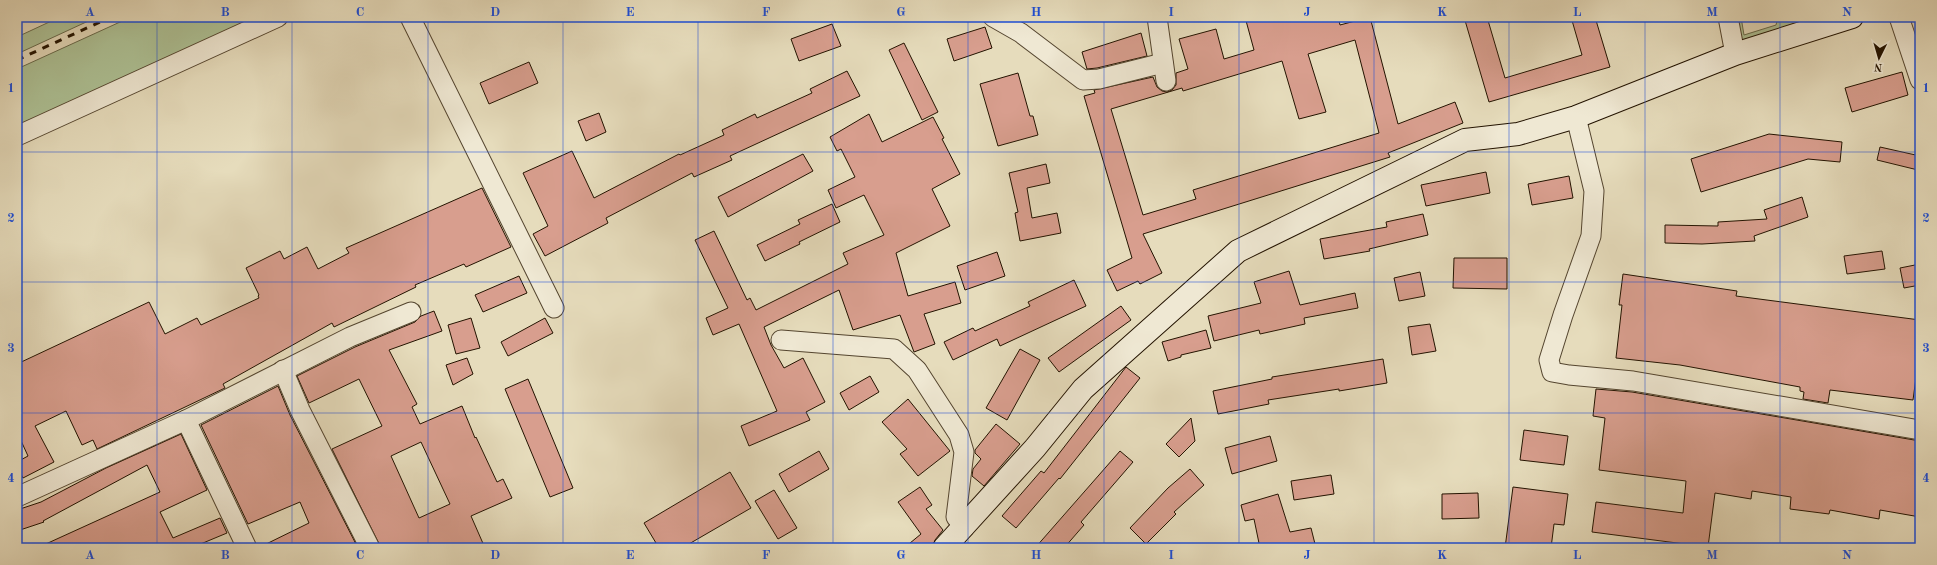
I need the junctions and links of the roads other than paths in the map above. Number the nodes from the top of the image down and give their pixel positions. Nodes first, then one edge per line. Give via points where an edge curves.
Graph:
1 (278, 17) edge
2 (410, 17) edge
3 (993, 17) edge
4 (1157, 17) edge
5 (1728, 17) edge
6 (1852, 17) edge
7 (1898, 17) edge
8 (1735, 54) junction
9 (1920, 80) edge
10 (1576, 117) junction
11 (17, 136) edge
12 (554, 308) dead end
13 (411, 312) dead end
14 (781, 340) dead end
15 (283, 370) junction
16 (186, 420) junction
17 (1920, 430) edge
18 (17, 497) edge
19 (964, 528) junction
20 (247, 548) edge
21 (370, 548) edge
22 (944, 548) edge

1 - 11 street
2 - 12 street
3 - 4 street via 1021,33 1083,80 1165,72
5 - 8 street
6 - 8 street
7 - 9 street
8 - 10 street
10 - 17 street via 1594,191 1591,236 1549,360 1552,372 1634,381
10 - 19 street via 1518,134 1466,140 1238,251 1083,389
13 - 15 street via 350,336
14 - 19 street via 894,349 905,357 917,370 959,435 964,452 956,517
15 - 16 street
15 - 21 street via 300,410
16 - 18 street
16 - 20 street
19 - 22 street

